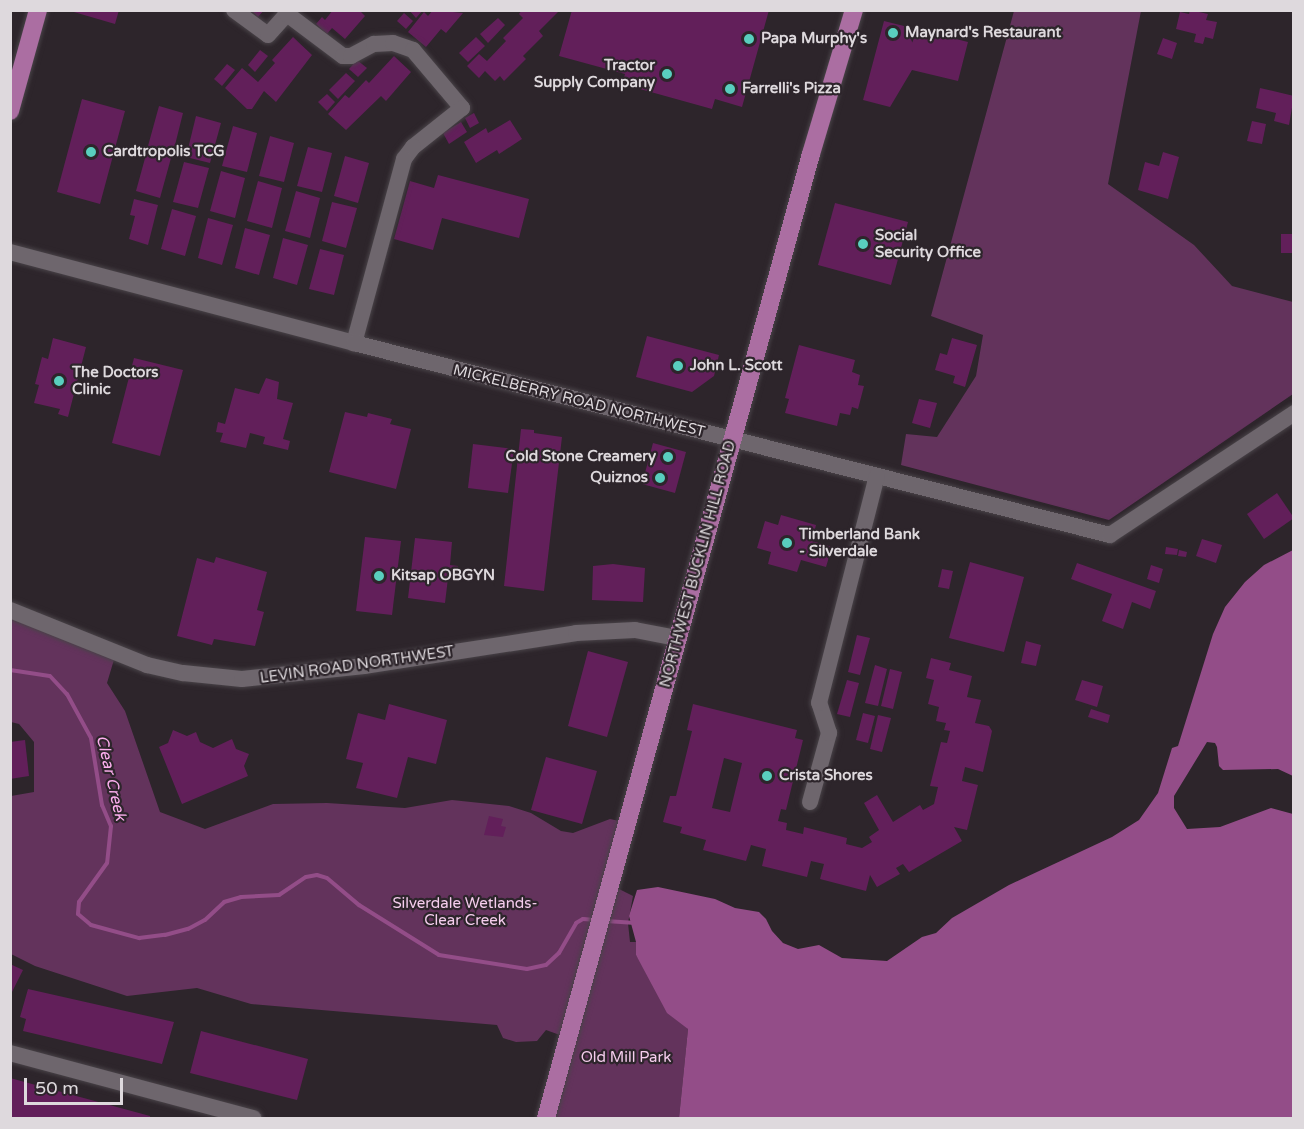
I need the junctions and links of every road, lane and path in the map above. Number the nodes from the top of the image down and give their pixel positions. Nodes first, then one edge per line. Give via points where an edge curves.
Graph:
1 (38, 10) edge
2 (234, 10) edge
3 (854, 10) edge
4 (10, 111) edge
5 (10, 252) edge
6 (354, 343) junction
7 (1293, 413) edge
8 (732, 440) junction
9 (877, 476) junction
10 (10, 610) edge
11 (678, 638) junction
12 (810, 802) dead end
13 (10, 1053) edge
14 (253, 1119) edge
15 (546, 1119) edge

1 - 4 main road
2 - 6 street via 268,35 287,14 342,56 351,56 374,44 393,43 413,50 462,108 412,147 404,159
3 - 8 main road, NORTHWEST BUCKLIN HILL ROAD
5 - 6 street, MICKELBERRY ROAD NORTHWEST
6 - 8 street, MICKELBERRY ROAD NORTHWEST
7 - 9 street, MICKELBERRY ROAD NORTHWEST via 1110,535
8 - 9 street, MICKELBERRY ROAD NORTHWEST
8 - 11 main road, NORTHWEST BUCKLIN HILL ROAD
9 - 12 street via 819,703 829,733
10 - 11 street, LEVIN ROAD NORTHWEST via 147,665 183,674 242,679 346,668 576,633 635,630
11 - 15 main road, NORTHWEST BUCKLIN HILL ROAD
13 - 14 street

